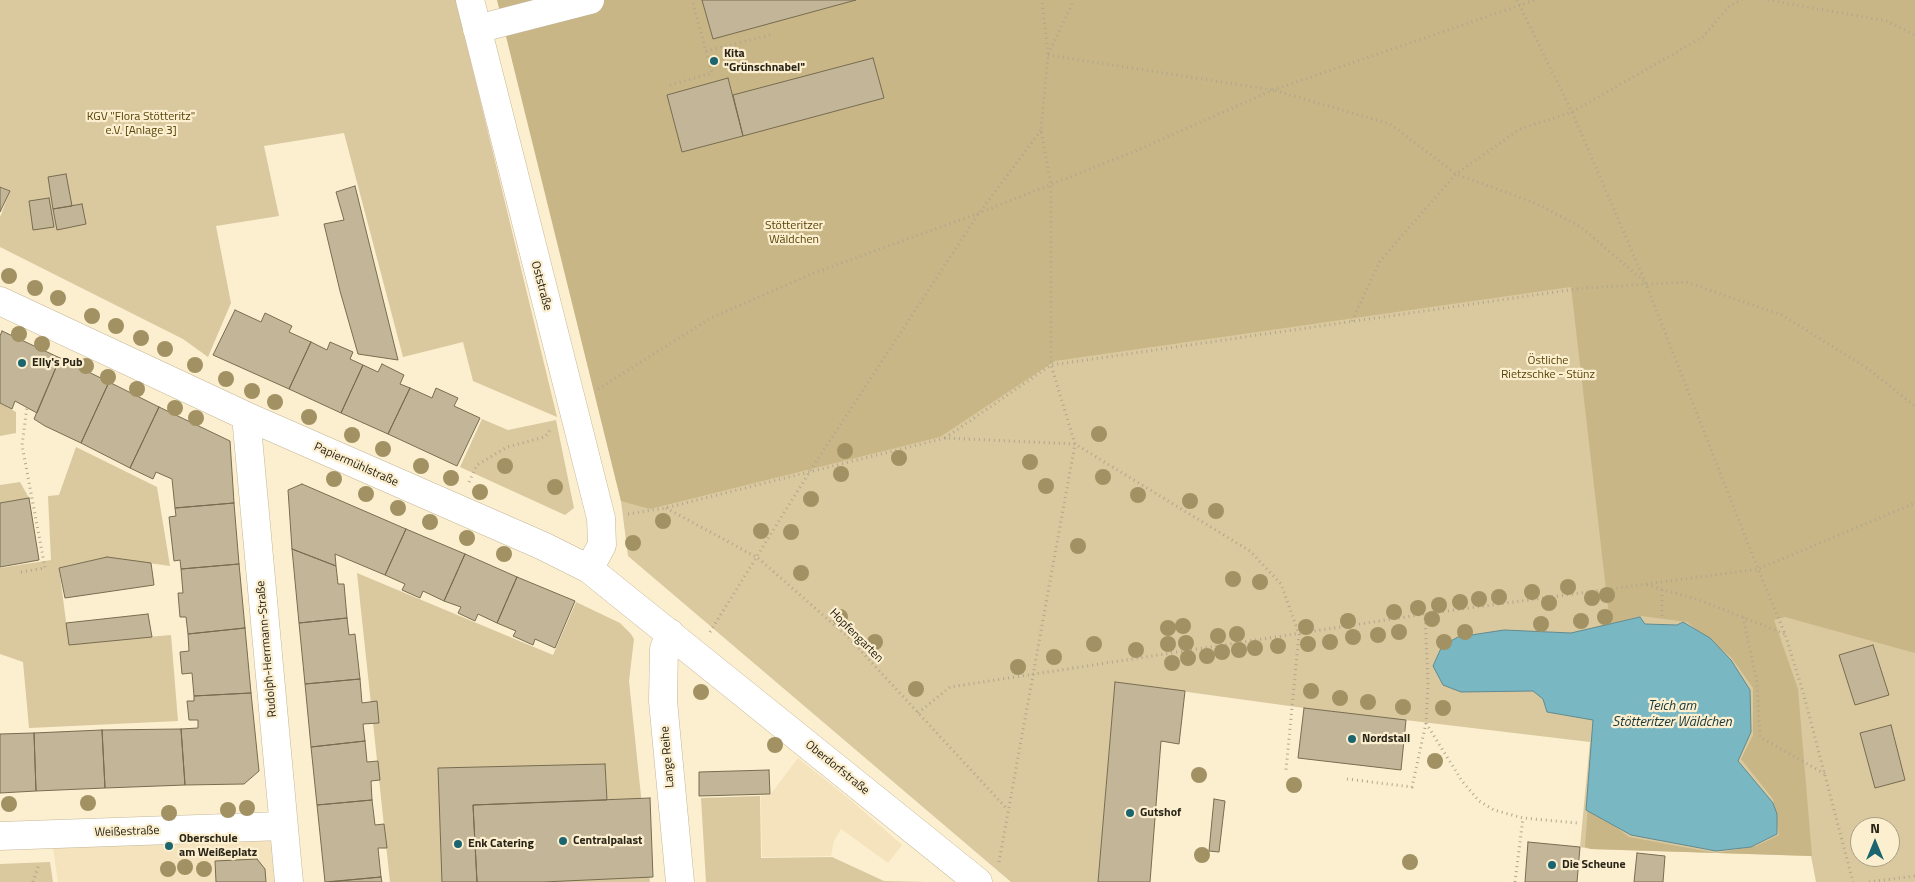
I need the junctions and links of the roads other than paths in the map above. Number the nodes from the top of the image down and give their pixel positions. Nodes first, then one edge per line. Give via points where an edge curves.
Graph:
1 (470, 0) edge
2 (590, 0) edge
3 (477, 29) junction
4 (0, 301) edge
5 (246, 416) junction
6 (589, 569) junction
7 (670, 633) junction
8 (696, 654) joint
9 (283, 826) junction
10 (0, 836) edge
11 (289, 882) edge
12 (680, 882) edge
13 (978, 882) edge

1 - 3 street, Oststraße
2 - 3 street
3 - 6 street, Oststraße via 601,518 602,545
4 - 5 street, Papiermühlstraße
5 - 6 street, Papiermühlstraße
5 - 9 street, Rudolph-Herrmann-Straße
6 - 7 street, Papiermühlstraße
7 - 8 street, Papiermühlstraße
7 - 12 street, Lange Reihe via 664,649 663,701
8 - 13 street, Oberdorfstraße
9 - 10 street, Weißestraße
9 - 11 street, Rudolph-Herrmann-Straße

